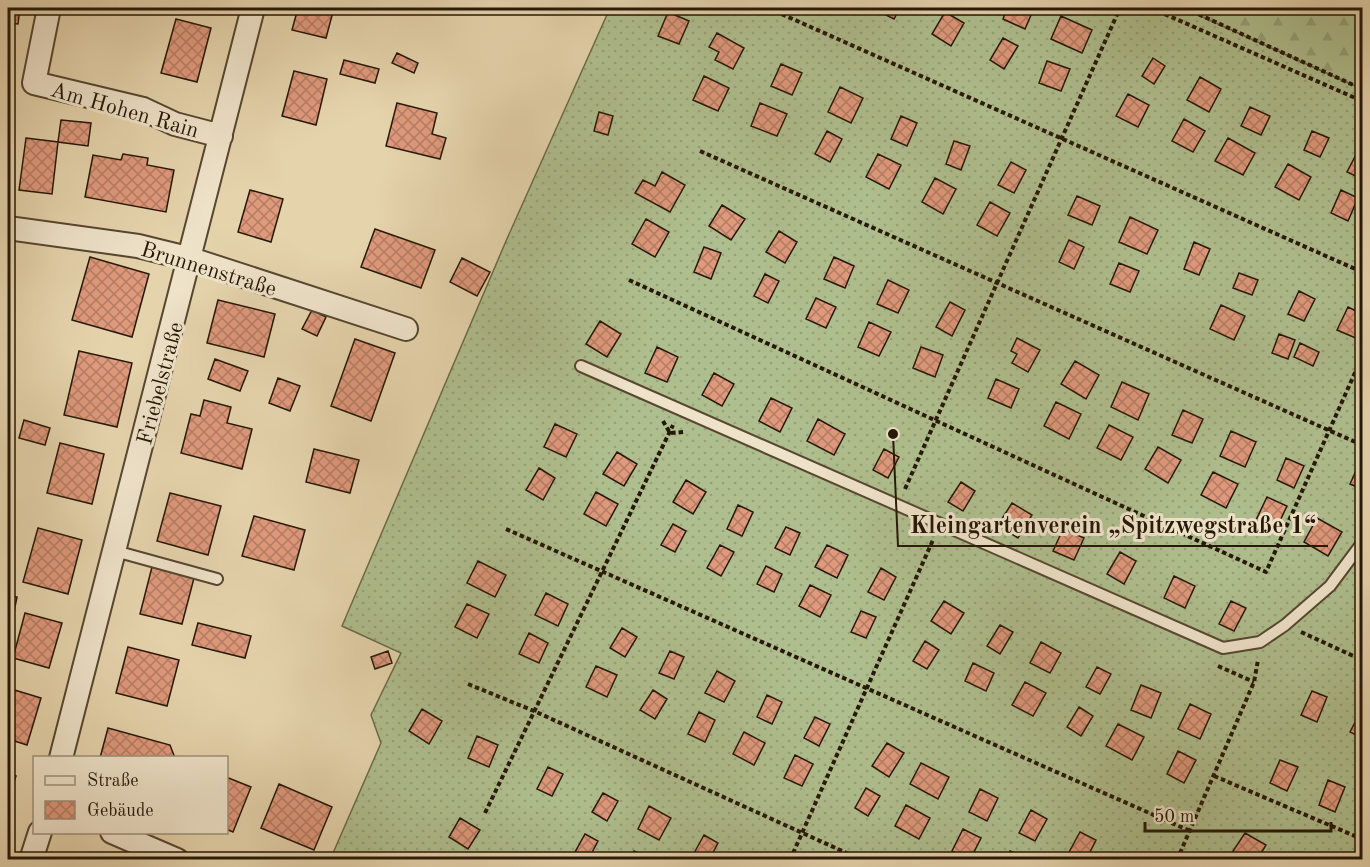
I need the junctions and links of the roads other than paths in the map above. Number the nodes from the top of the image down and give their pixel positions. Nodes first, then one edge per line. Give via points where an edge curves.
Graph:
1 (49, 8) edge
2 (253, 8) edge
3 (221, 136) junction
4 (8, 228) edge
5 (190, 260) junction
6 (406, 329) dead end
7 (581, 366) dead end
8 (1362, 543) edge
9 (115, 551) junction
10 (217, 579) dead end
11 (62, 756) edge
12 (39, 834) edge
13 (117, 834) edge
14 (31, 860) edge
15 (177, 860) edge

1 - 3 street, Am Hohen Rain via 34,83 144,110 175,124
2 - 3 street, Friebelstraße
3 - 5 street, Friebelstraße
4 - 5 street, Brunnenstraße via 138,246
5 - 6 street, Brunnenstraße
5 - 9 street, Friebelstraße
7 - 8 lane via 1223,648 1260,642 1285,625 1330,586
9 - 10 lane
9 - 11 street, Friebelstraße
12 - 14 street
13 - 15 street

